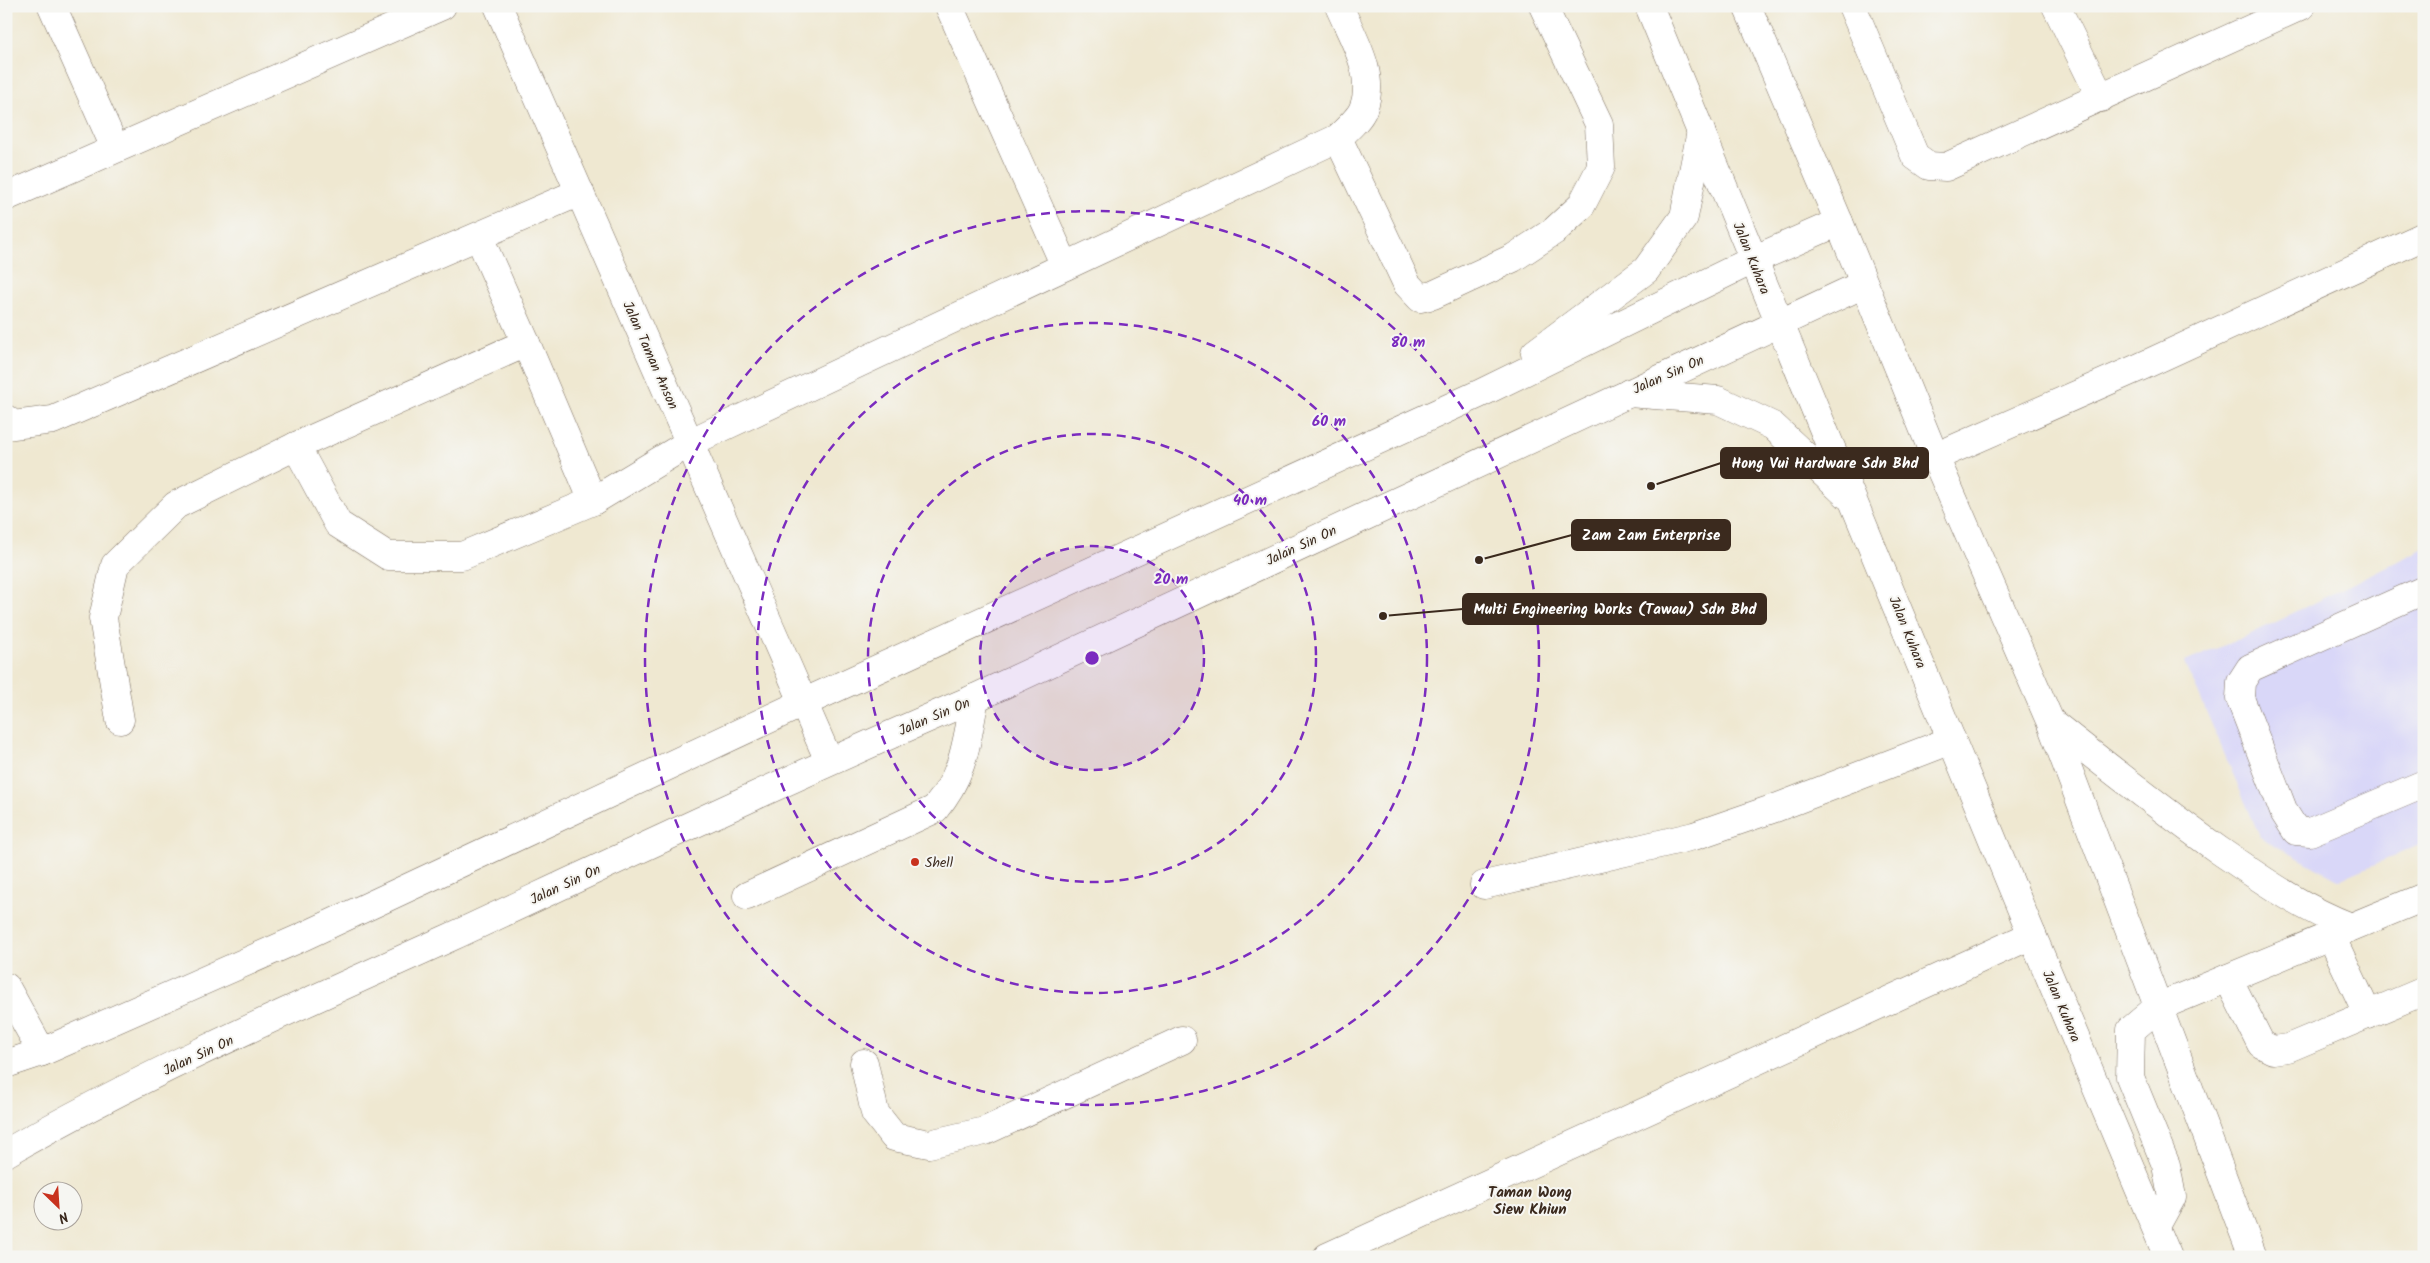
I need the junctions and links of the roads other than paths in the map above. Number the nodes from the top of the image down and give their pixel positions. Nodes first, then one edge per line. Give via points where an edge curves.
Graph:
1 (52, 6) edge
2 (442, 6) edge
3 (498, 6) edge
4 (949, 6) edge
5 (1339, 6) edge
6 (1543, 6) edge
7 (1649, 6) edge
8 (1747, 6) edge
9 (1852, 6) edge
10 (2056, 6) edge
11 (2301, 6) edge
12 (2101, 98) junction
13 (1701, 131) junction
14 (1338, 138) junction
15 (116, 148) junction
16 (580, 192) junction
17 (6, 197) edge
18 (1839, 222) junction
19 (2424, 236) edge
20 (479, 237) junction
21 (1753, 260) junction
22 (1065, 266) junction
23 (1864, 284) junction
24 (1779, 324) junction
25 (526, 343) junction
26 (1627, 392) junction
27 (1480, 394) junction
28 (6, 419) edge
29 (689, 443) junction
30 (296, 446) junction
31 (1935, 457) junction
32 (593, 501) junction
33 (1854, 502) junction
34 (2424, 590) edge
35 (975, 698) junction
36 (803, 704) junction
37 (120, 720) dead end
38 (2050, 721) junction
39 (1952, 740) junction
40 (829, 761) junction
41 (2424, 784) edge
42 (1484, 885) dead end
43 (747, 896) dead end
44 (2424, 897) edge
45 (2341, 931) junction
46 (2032, 935) junction
47 (2228, 978) junction
48 (6, 987) edge
49 (2424, 991) edge
50 (2158, 1007) junction
51 (2368, 1015) junction
52 (1182, 1040) dead end
53 (42, 1052) junction
54 (864, 1063) dead end
55 (6, 1064) edge
56 (6, 1153) edge
57 (2156, 1226) junction
58 (1327, 1257) edge
59 (2168, 1257) edge
60 (2253, 1257) edge

1 - 15 main road
2 - 15 main road
3 - 16 main road, Jalan Taman Anson
4 - 22 main road
5 - 14 main road via 1365,68 1369,88 1363,110
6 - 14 main road via 1599,124 1601,167 1581,206 1554,231 1513,258 1434,295 1420,298 1408,284
7 - 13 main road, Jalan Kuhara
8 - 18 main road
9 - 12 main road via 1915,156 1929,166 1946,167
10 - 12 main road
11 - 12 main road
13 - 21 main road, Jalan Kuhara
13 - 27 main road via 1684,217 1646,270
14 - 22 main road
15 - 17 main road
16 - 20 main road
16 - 29 main road, Jalan Taman Anson
18 - 21 main road
18 - 23 main road
19 - 31 main road
20 - 25 main road
20 - 28 main road via 53,420 13,426
21 - 24 main road, Jalan Kuhara
21 - 27 main road
22 - 29 main road
23 - 24 main road, Jalan Sin On
23 - 31 main road
24 - 26 main road, Jalan Sin On
24 - 33 main road, Jalan Kuhara
25 - 30 main road
25 - 32 main road
26 - 33 main road via 1718,400 1773,426
26 - 35 main road, Jalan Sin On
27 - 36 main road
29 - 32 main road
29 - 36 main road, Jalan Taman Anson
30 - 32 main road via 338,524 388,556 462,556
30 - 37 main road via 176,505 114,564 103,618
31 - 38 main road
33 - 39 main road, Jalan Kuhara
34 - 41 main road via 2250,668 2241,682 2240,698 2284,812 2296,830 2310,832
35 - 40 main road, Jalan Sin On
35 - 43 main road via 961,766 950,790 935,809
36 - 40 main road, Jalan Taman Anson
36 - 53 main road via 298,939
38 - 45 main road via 2156,806
38 - 50 main road
39 - 42 main road via 1694,836
39 - 46 main road, Jalan Kuhara
40 - 56 main road, Jalan Sin On via 94,1104
44 - 45 main road
45 - 47 main road
45 - 51 main road
46 - 57 main road, Jalan Kuhara
46 - 58 main road
47 - 50 main road
47 - 51 main road via 2261,1044 2273,1050 2288,1048
48 - 53 main road
49 - 51 main road
50 - 57 main road via 2131,1030 2130,1076 2166,1165 2172,1198
50 - 60 main road
52 - 54 main road via 985,1131 929,1144 894,1137 875,1113
53 - 55 main road
57 - 59 main road, Jalan Kuhara

